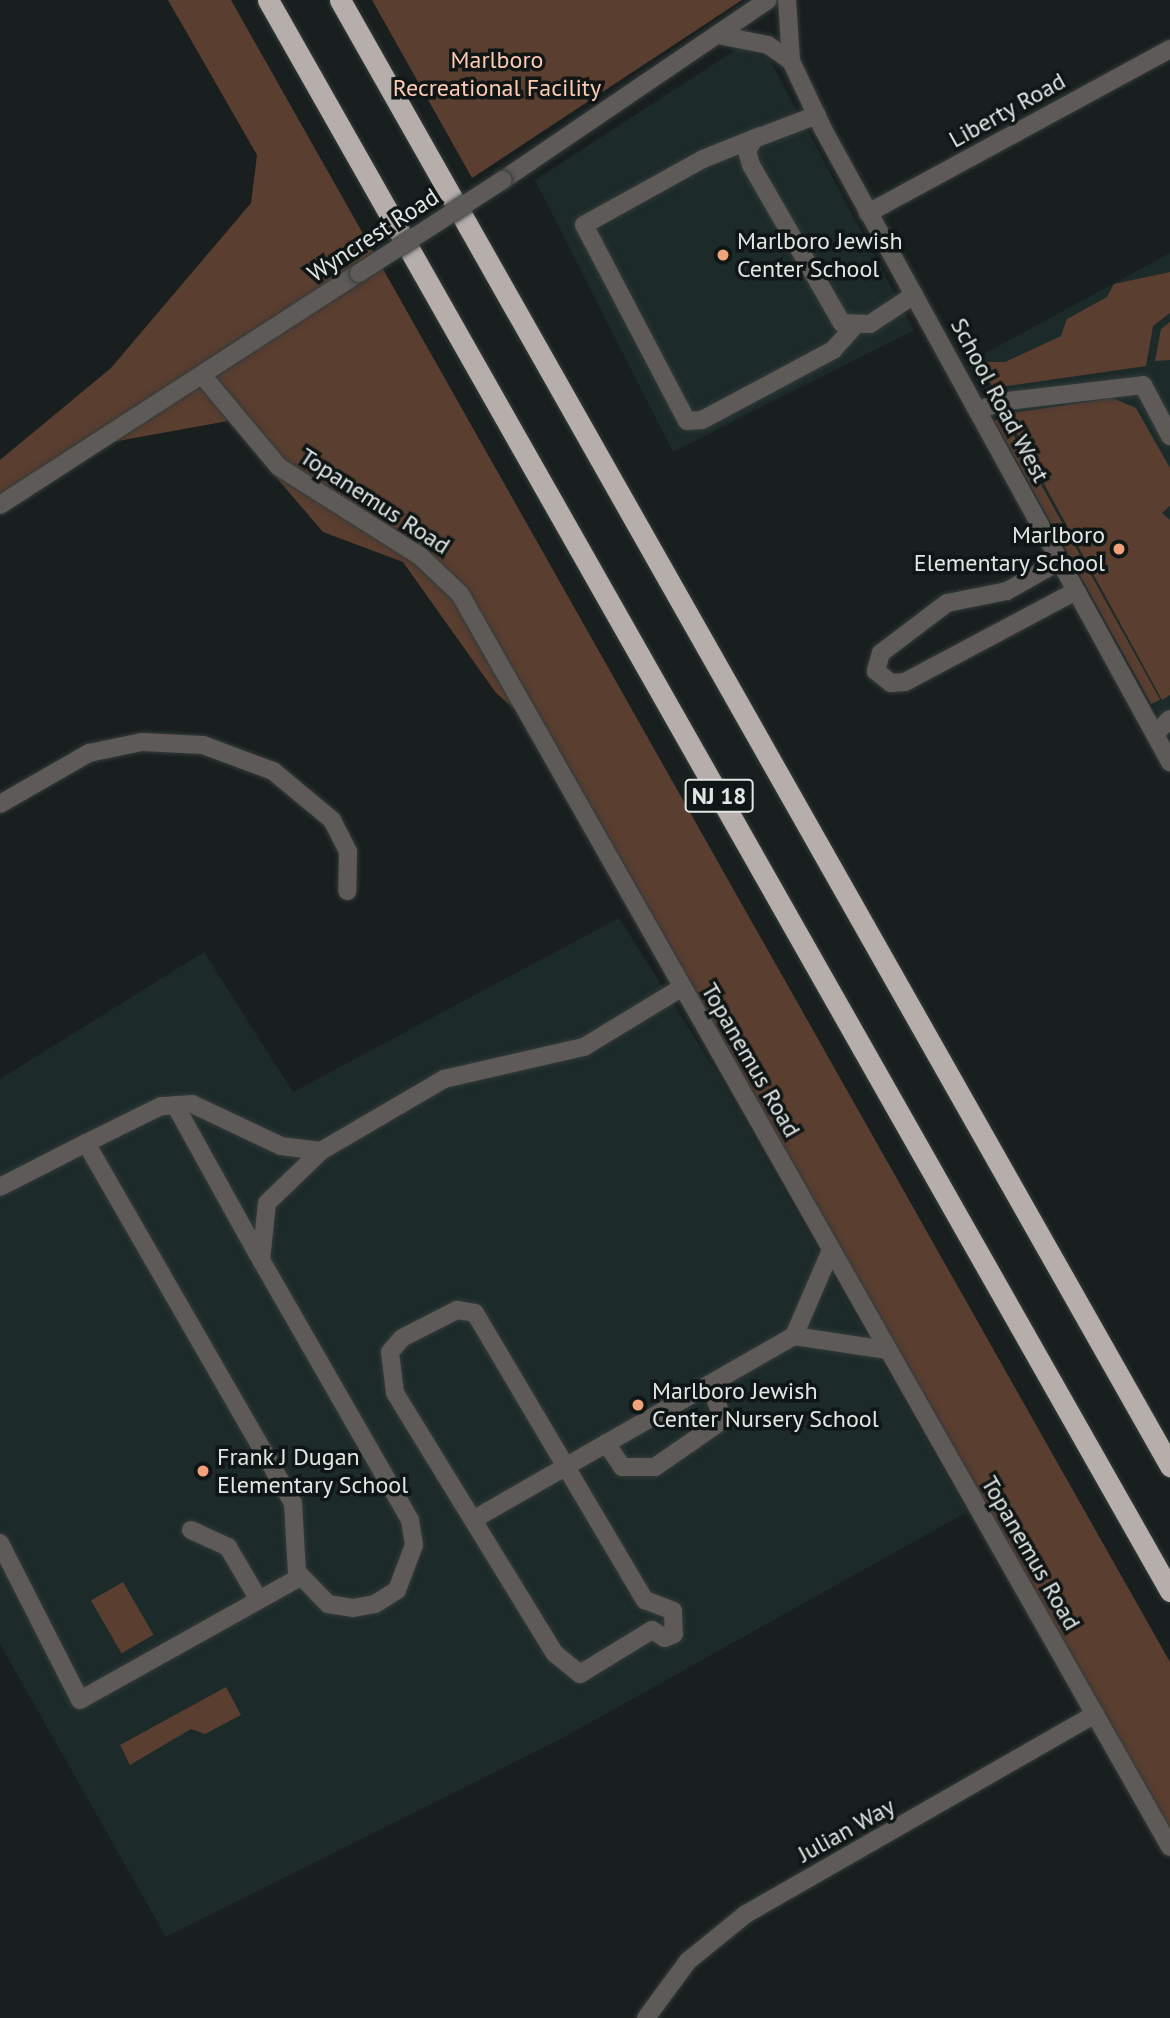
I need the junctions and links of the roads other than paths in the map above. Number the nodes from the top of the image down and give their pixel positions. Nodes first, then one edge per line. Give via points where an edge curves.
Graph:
1 (268, 0) edge
2 (340, 0) edge
3 (768, 0) edge
4 (787, 0) edge
5 (723, 36) junction
6 (1170, 49) edge
7 (790, 61) junction
8 (817, 115) junction
9 (760, 136) junction
10 (868, 213) junction
11 (914, 295) junction
12 (853, 328) junction
13 (202, 375) junction
14 (978, 411) junction
15 (1170, 436) edge
16 (0, 505) edge
17 (1060, 562) junction
18 (1076, 591) junction
19 (1170, 719) edge
20 (1155, 734) junction
21 (1170, 762) edge
22 (0, 804) edge
23 (347, 891) dead end
24 (681, 988) junction
25 (175, 1105) junction
26 (86, 1143) junction
27 (321, 1151) junction
28 (0, 1187) edge
29 (831, 1250) junction
30 (261, 1260) junction
31 (794, 1336) junction
32 (888, 1350) junction
33 (710, 1385) junction
34 (606, 1443) junction
35 (1170, 1466) edge
36 (564, 1468) junction
37 (476, 1518) junction
38 (191, 1530) dead end
39 (0, 1543) edge
40 (300, 1577) junction
41 (1170, 1591) edge
42 (259, 1600) junction
43 (1095, 1714) junction
44 (1170, 1847) edge
45 (646, 2018) edge

1 - 41 highway, NJ 18
2 - 35 highway, NJ 18
3 - 5 street, Wyncrest Road
4 - 7 street, School Road West
5 - 7 street via 768,45
5 - 13 street, Wyncrest Road, bridge
6 - 10 street, Liberty Road
7 - 8 street, School Road West
8 - 9 street
8 - 10 street, School Road West
9 - 12 street via 747,151 751,164 829,308
9 - 12 street via 702,159 584,225 687,421 702,420 833,350
10 - 11 street, School Road West
11 - 12 street
11 - 14 street, School Road West
13 - 16 street, Wyncrest Road
13 - 24 street, Topanemus Road via 279,467 420,556 460,594
14 - 15 street via 999,402 1143,385
14 - 17 street, School Road West
17 - 18 street, School Road West
17 - 18 street via 1007,591 947,603 881,653 876,671 891,683 905,682
18 - 20 street, School Road West
19 - 20 street
20 - 21 street, School Road West
22 - 23 street via 66,763 117,745 169,741 214,748 273,771 332,820 348,852
24 - 27 street via 584,1047 444,1079
24 - 29 street, Topanemus Road
25 - 26 street
25 - 27 street via 215,1111 281,1146
25 - 30 street
26 - 28 street
26 - 40 street via 293,1503
27 - 30 street via 267,1203
29 - 31 street
29 - 32 street, Topanemus Road
30 - 40 street via 410,1520 414,1545 397,1590 375,1604 328,1604
31 - 32 street
31 - 33 street
32 - 43 street, Topanemus Road
33 - 34 street
33 - 34 street via 723,1420 654,1466 622,1467
34 - 36 street
36 - 37 street
36 - 37 street via 475,1313 457,1310 419,1328 390,1352 396,1393
36 - 37 street via 645,1600 673,1611 674,1634 665,1638 652,1630 580,1674 563,1667
38 - 42 street via 228,1547
39 - 42 street via 80,1700
40 - 42 street
43 - 44 street, Topanemus Road
43 - 45 street, Julian Way via 746,1914 688,1961

